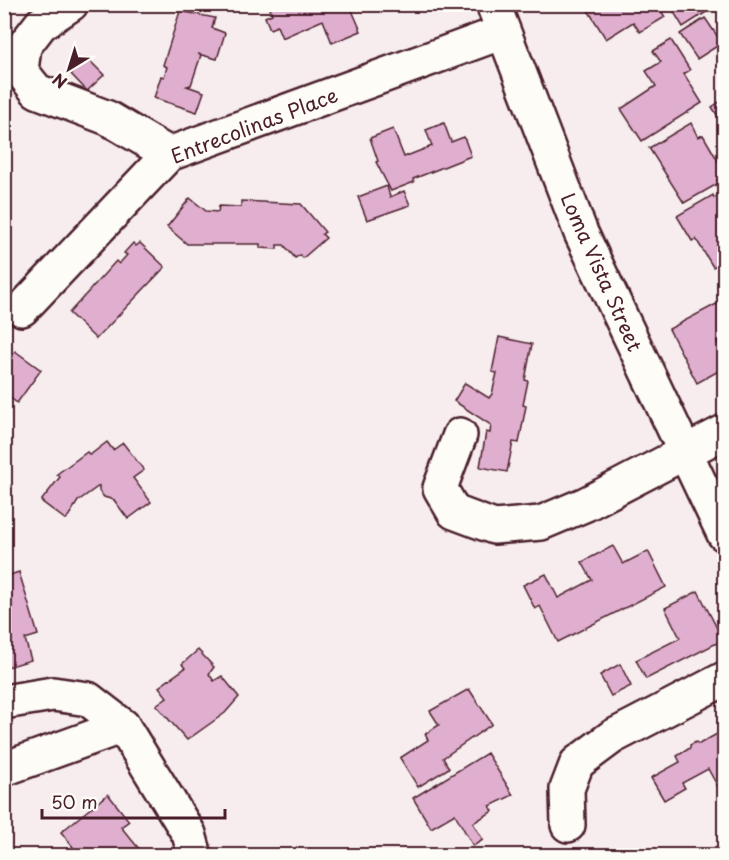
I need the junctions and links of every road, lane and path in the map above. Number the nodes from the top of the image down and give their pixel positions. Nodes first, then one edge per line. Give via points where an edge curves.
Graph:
1 (71, 4) edge
2 (498, 18) edge
3 (169, 154) junction
4 (22, 309) dead end
5 (724, 432) edge
6 (460, 435) dead end
7 (684, 454) junction
8 (724, 534) edge
9 (724, 679) edge
10 (4, 702) edge
11 (123, 726) junction
12 (4, 769) edge
13 (568, 825) dead end
14 (195, 855) edge

1 - 3 street via 41,24 24,46 21,71 37,91 108,118
2 - 3 street, Entrecolinas Place
2 - 7 street, Loma Vista Street via 581,233
3 - 4 street, Entrecolinas Place
5 - 7 street
6 - 7 street via 440,488 454,512 494,527 541,523
7 - 8 street, Loma Vista Street
9 - 13 street via 612,737 577,763 567,789
10 - 11 street via 53,694 88,699
11 - 12 street
11 - 14 street via 189,834

